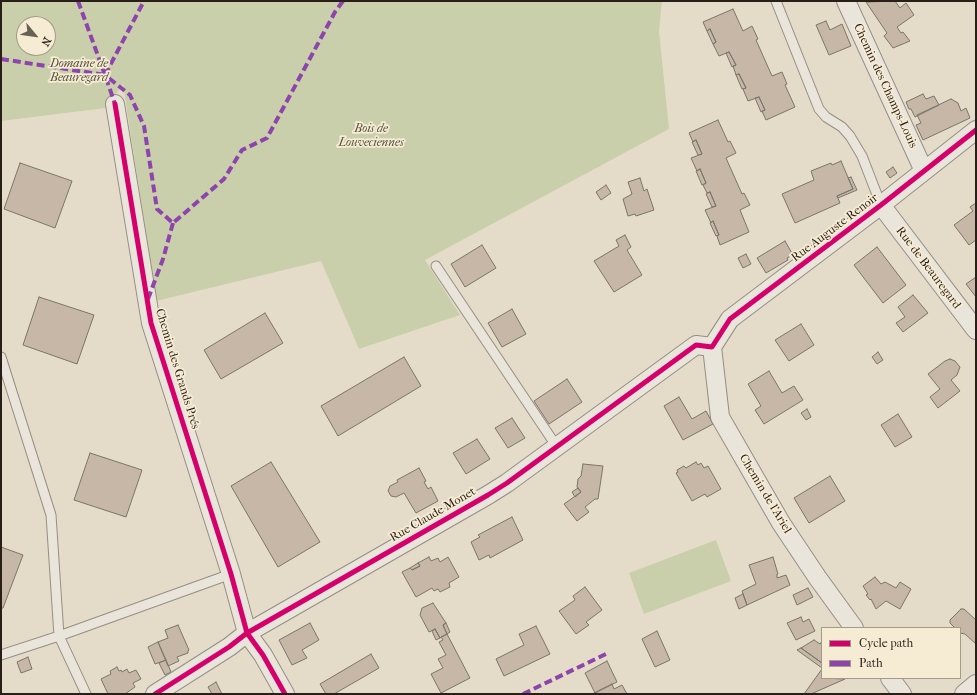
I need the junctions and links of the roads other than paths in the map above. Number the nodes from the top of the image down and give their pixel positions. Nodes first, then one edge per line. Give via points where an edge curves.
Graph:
1 (776, 1) edge
2 (846, 1) edge
3 (115, 104) dead end
4 (976, 130) edge
5 (924, 171) junction
6 (880, 205) junction
7 (436, 266) dead end
8 (976, 330) edge
9 (712, 347) junction
10 (1, 357) edge
11 (557, 447) junction
12 (231, 574) junction
13 (853, 627) edge
14 (247, 633) junction
15 (59, 636) junction
16 (1, 655) edge
17 (976, 684) edge
18 (86, 694) edge
19 (155, 694) edge
20 (285, 694) edge
21 (964, 694) edge

1 - 6 lane via 819,109 850,136 862,156
2 - 5 street, Chemin des Champs-Louis
3 - 12 street, Chemin des Grands Prés via 151,323
4 - 5 street, Rue Auguste Renoir
5 - 6 street, Rue Auguste Renoir
6 - 8 street, Rue de Beauregard
6 - 9 street, Rue Auguste Renoir via 730,319
7 - 11 lane
9 - 11 street, Rue Claude Monet via 696,345
9 - 13 street, Chemin de l'Ariel via 720,417 781,523
10 - 15 lane via 51,516
11 - 14 street, Rue Claude Monet via 488,495
12 - 14 street, Chemin des Grands Prés
12 - 15 lane
14 - 19 street, Rue Claude Monet
14 - 20 street
15 - 16 lane
15 - 18 lane
17 - 21 street

